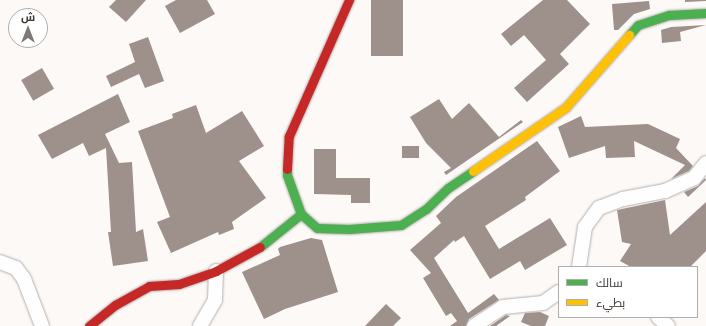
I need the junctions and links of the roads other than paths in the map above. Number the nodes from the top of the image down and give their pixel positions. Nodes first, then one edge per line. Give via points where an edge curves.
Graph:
1 (349, 0) edge
2 (706, 13) edge
3 (706, 163) edge
4 (301, 214) junction
5 (0, 262) edge
6 (579, 266) edge
7 (216, 271) junction
8 (558, 293) edge
9 (659, 318) edge
10 (42, 326) edge
11 (89, 326) edge
12 (200, 326) edge
13 (474, 326) edge
14 (668, 326) edge

1 - 4 street via 290,136 287,175
2 - 4 street via 669,15 638,25 566,107 448,188 426,209 401,225 349,229 317,228
3 - 6 street via 694,178 665,191 623,199 599,208 585,227
4 - 7 street via 266,244
5 - 10 street via 16,268 24,280
7 - 11 street via 179,284 149,286 115,305
7 - 12 street via 215,300
8 - 13 street via 543,303 503,307
9 - 14 street

